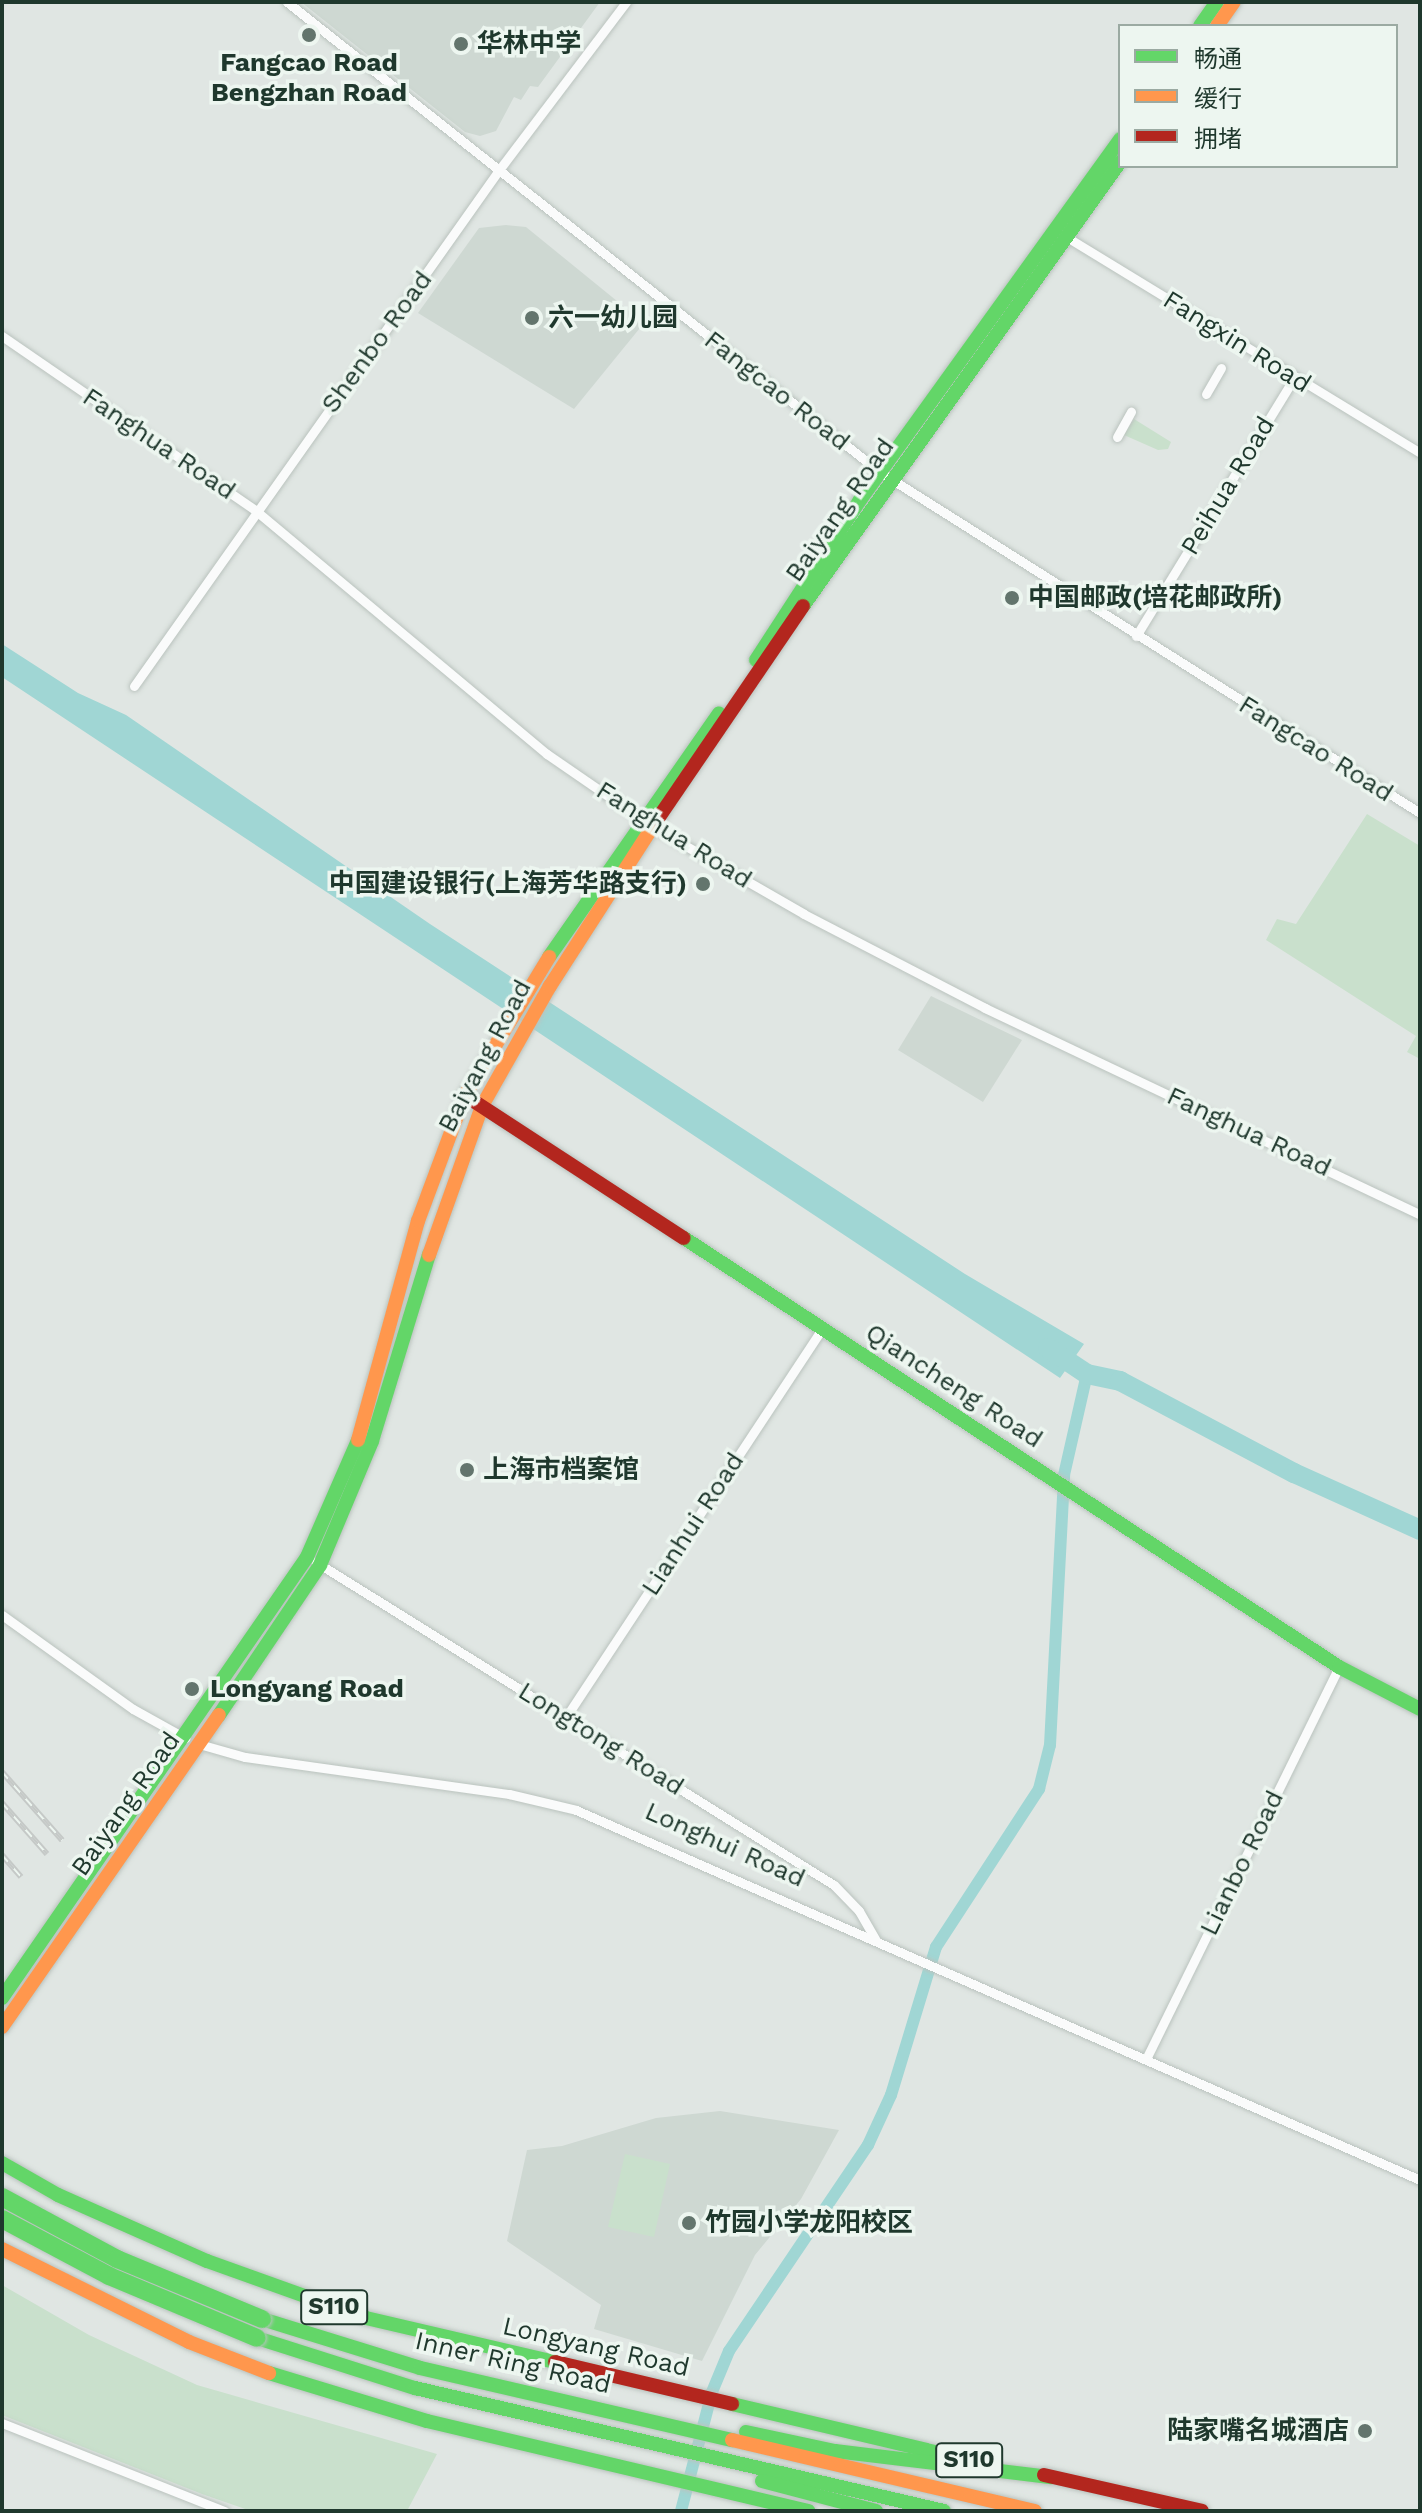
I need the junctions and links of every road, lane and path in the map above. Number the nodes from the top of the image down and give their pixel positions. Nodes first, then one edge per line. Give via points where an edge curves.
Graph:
1 (287, 2) edge
2 (626, 2) edge
3 (1217, 2) edge
4 (1234, 2) edge
5 (1201, 24) edge
6 (1218, 24) edge
7 (1118, 142) edge
8 (1118, 164) edge
9 (499, 170) junction
10 (1061, 233) junction
11 (2, 336) edge
12 (1221, 368) dead end
13 (1295, 377) junction
14 (1206, 394) dead end
15 (1131, 412) dead end
16 (1117, 437) dead end
17 (1420, 453) edge
18 (886, 476) junction
19 (255, 510) junction
20 (1136, 636) junction
21 (134, 686) dead end
22 (1420, 813) edge
23 (647, 823) junction
24 (538, 988) junction
25 (464, 1097) junction
26 (482, 1106) junction
27 (1420, 1215) edge
28 (821, 1330) junction
29 (314, 1561) junction
30 (2, 1615) edge
31 (1339, 1667) junction
32 (1420, 1709) edge
33 (566, 1717) junction
34 (192, 1741) junction
35 (876, 1940) junction
36 (2, 1998) edge
37 (2, 2027) edge
38 (1146, 2059) junction
39 (2, 2163) edge
40 (1420, 2180) edge
41 (2, 2197) edge
42 (2, 2219) edge
43 (2, 2249) edge
44 (2, 2423) edge
45 (729, 2434) junction
46 (722, 2464) junction
47 (1051, 2477) junction
48 (224, 2511) edge
49 (809, 2511) edge
50 (876, 2511) edge
51 (944, 2511) edge
52 (1035, 2511) edge
53 (1202, 2511) edge

1 - 9 street, Fangcao Road
2 - 9 street, Shenbo Road
3 - 5 main road
4 - 6 main road
7 - 10 main road, Baiyang Road
8 - 10 main road, Baiyang Road
9 - 18 street, Fangcao Road
9 - 19 street, Shenbo Road
10 - 13 street, Fangxin Road
10 - 18 main road, Baiyang Road
11 - 19 street, Fanghua Road
12 - 14 street
13 - 17 street, Fangxin Road
13 - 20 street, Peihua Road
15 - 16 street
18 - 20 street, Fangcao Road
18 - 23 main road, Baiyang Road
19 - 21 street, Shenbo Road
19 - 23 street, Fanghua Road via 547,754
20 - 22 street, Fangcao Road
23 - 24 main road, Baiyang Road
23 - 27 street, Fanghua Road via 804,914 973,1002
24 - 25 main road, Baiyang Road via 500,1034
24 - 26 main road, Baiyang Road via 517,1043
25 - 26 main road, Qiancheng Road
25 - 29 main road, Baiyang Road via 418,1221 357,1443
26 - 28 main road, Qiancheng Road
26 - 29 main road, Baiyang Road via 454,1174 367,1455
28 - 31 main road, Qiancheng Road
28 - 33 street, Lianhui Road
29 - 33 street, Longtong Road
29 - 34 main road, Baiyang Road
30 - 34 street, Longhui Road via 133,1709
31 - 32 main road, Qiancheng Road
31 - 38 street, Lianbo Road
33 - 35 street, Longtong Road via 834,1885 859,1911
34 - 35 street, Longhui Road via 245,1757 558,1805
34 - 36 main road, Baiyang Road
34 - 37 main road, Baiyang Road
35 - 38 street, Longhui Road
38 - 40 street, Longhui Road
39 - 47 main road, Longyang Road / S110 via 58,2195 181,2250 325,2305 736,2407
41 - 45 main road, Inner Ring Road, bridge via 117,2259 262,2319 420,2368
42 - 46 main road, Inner Ring Road, bridge via 109,2276 257,2338 415,2388
43 - 49 main road via 189,2342 282,2379 382,2410
44 - 48 street
45 - 47 main road
45 - 52 main road, Inner Ring Road
46 - 50 main road
46 - 51 main road, Inner Ring Road
47 - 53 main road, Longyang Road / S110

